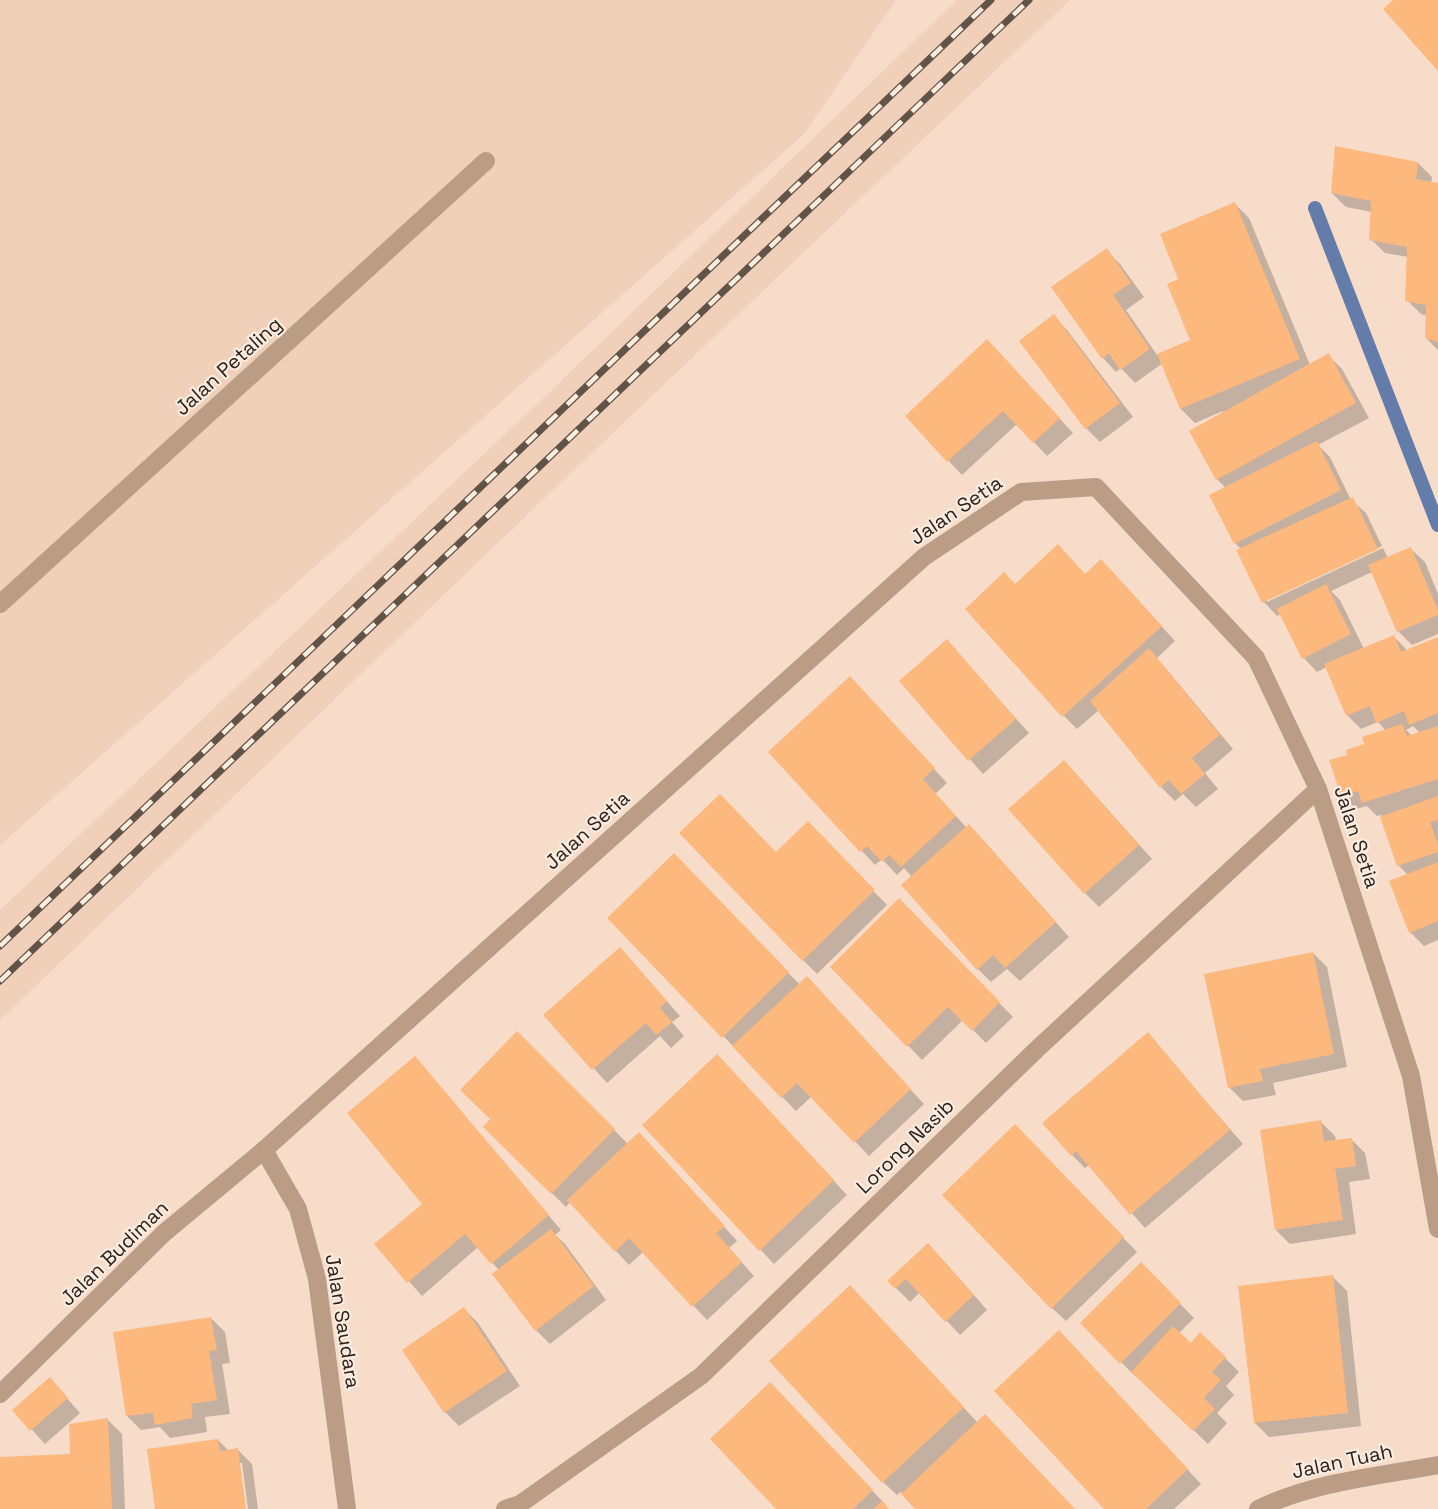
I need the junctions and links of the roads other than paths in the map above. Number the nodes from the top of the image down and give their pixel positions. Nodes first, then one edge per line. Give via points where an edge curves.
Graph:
1 (486, 161) dead end
2 (0, 604) edge
3 (1318, 789) junction
4 (264, 1149) junction
5 (1438, 1229) edge
6 (0, 1394) edge
7 (1438, 1465) edge
8 (347, 1509) edge
9 (505, 1509) edge
10 (1258, 1509) edge

1 - 2 street, Jalan Petaling
3 - 4 street, Jalan Setia via 1256,658 1096,487 1021,492 924,557
3 - 5 street, Jalan Setia via 1411,1076
3 - 9 street, Lorong Nasib via 1036,1050 701,1376 520,1504
4 - 6 street, Jalan Budiman via 164,1233
4 - 8 street, Jalan Saudara via 298,1209 317,1279
7 - 10 street, Jalan Tuah via 1348,1481 1280,1498

